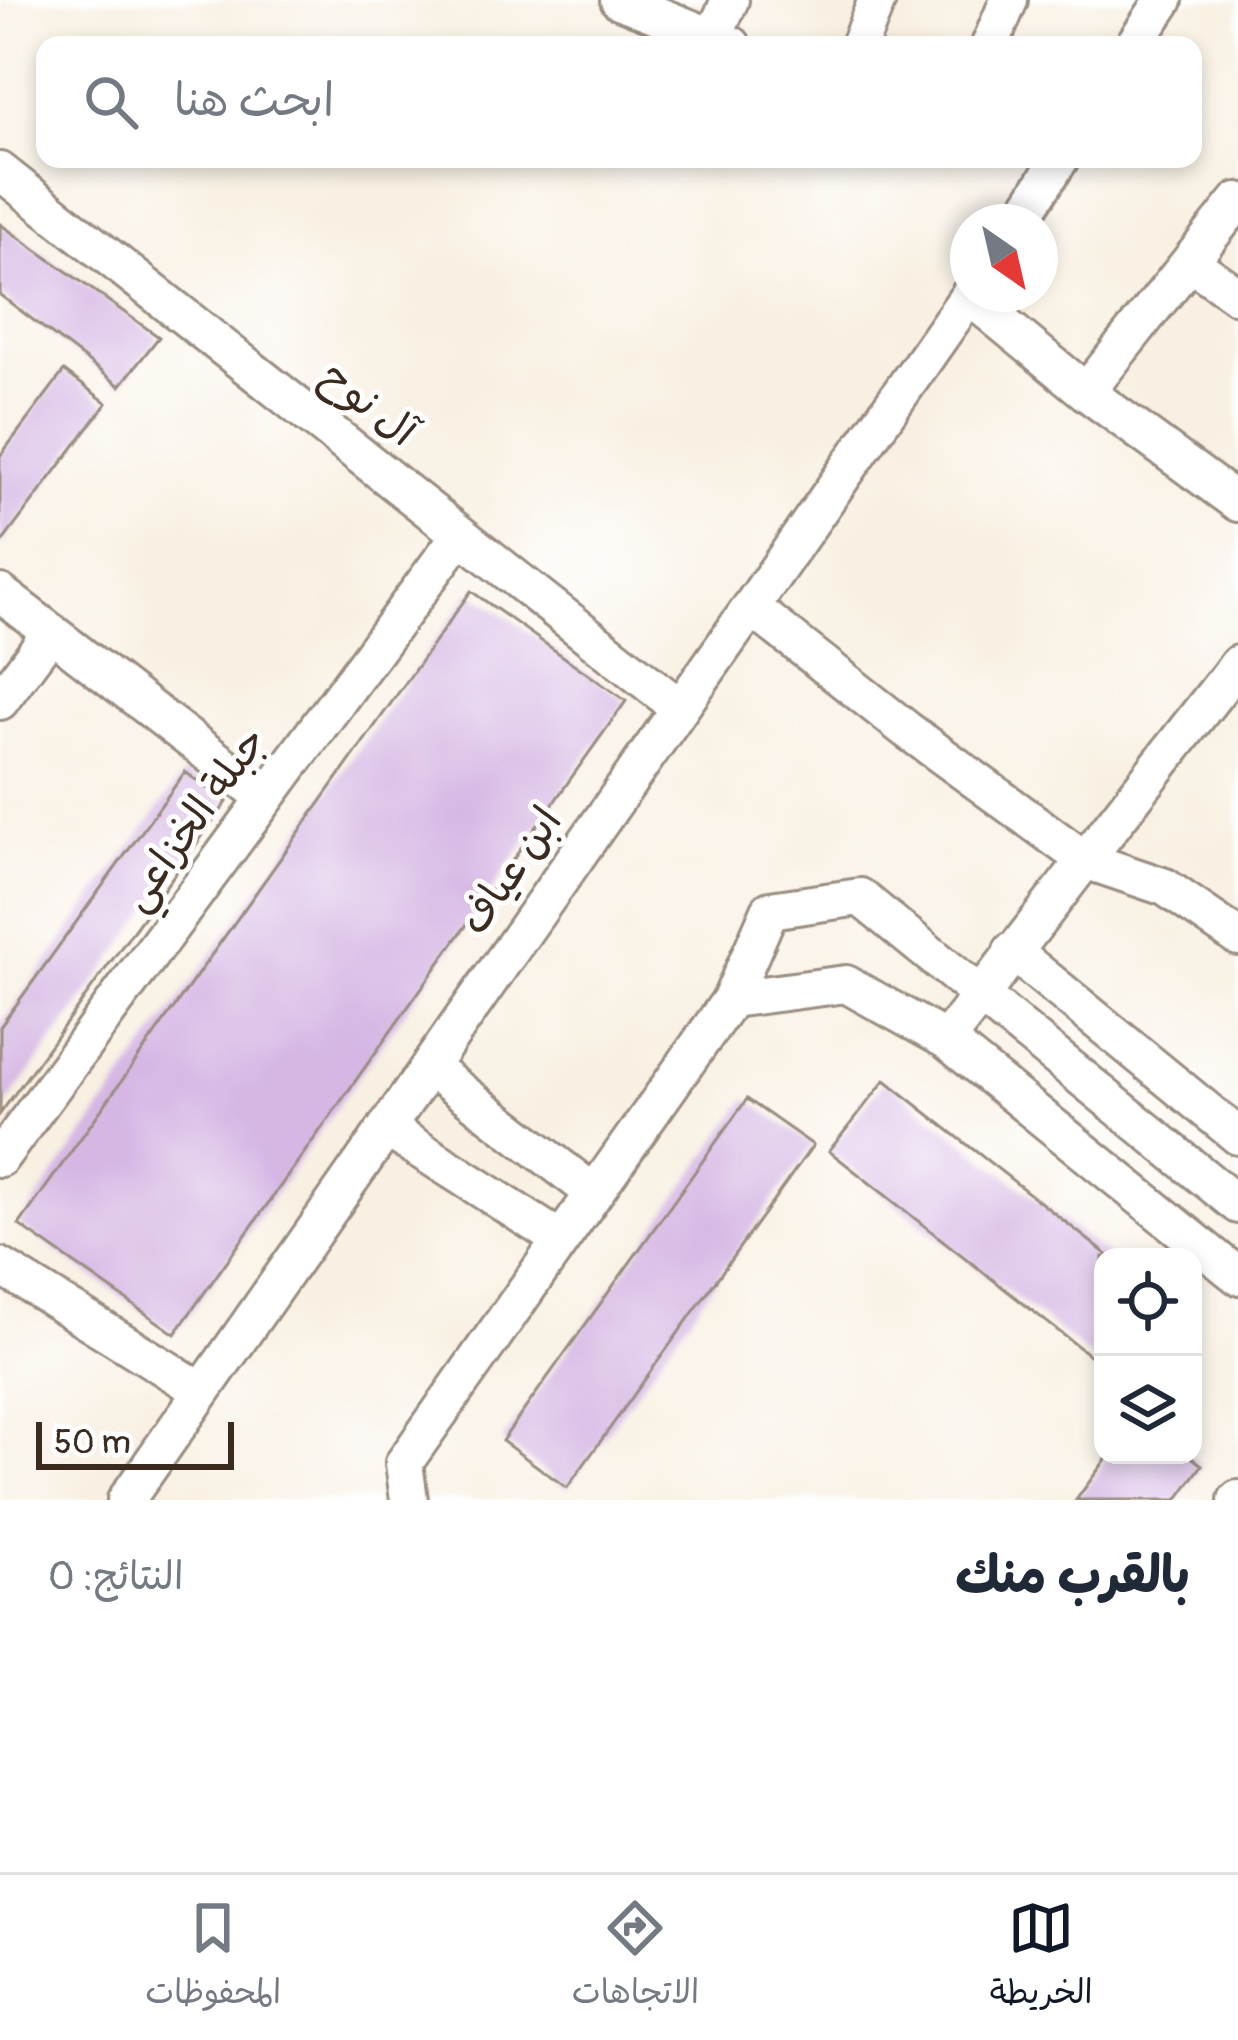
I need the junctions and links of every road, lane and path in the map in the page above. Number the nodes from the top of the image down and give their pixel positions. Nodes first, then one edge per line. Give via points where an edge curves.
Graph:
1 (619, 0) edge
2 (730, 0) edge
3 (877, 0) edge
4 (1009, 0) edge
5 (1142, 0) edge
6 (1164, 0) edge
7 (710, 36) edge
8 (724, 36) edge
9 (863, 36) edge
10 (994, 36) edge
11 (1122, 36) edge
12 (1140, 36) edge
13 (1041, 168) edge
14 (0, 171) edge
15 (1238, 201) edge
16 (1026, 204) edge
17 (1190, 262) junction
18 (1238, 296) edge
19 (958, 312) edge
20 (990, 312) edge
21 (1086, 392) junction
22 (1238, 503) edge
23 (460, 535) junction
24 (0, 593) edge
25 (751, 607) junction
26 (51, 632) junction
27 (1238, 664) edge
28 (0, 701) edge
29 (1226, 702) edge
30 (680, 708) junction
31 (266, 798) junction
32 (1085, 860) junction
33 (1238, 937) edge
34 (1012, 951) junction
35 (981, 993) junction
36 (731, 999) junction
37 (946, 1040) junction
38 (429, 1067) junction
39 (386, 1128) junction
40 (1238, 1136) edge
41 (0, 1158) edge
42 (594, 1193) junction
43 (1238, 1205) edge
44 (561, 1240) junction
45 (0, 1266) edge
46 (1238, 1276) edge
47 (202, 1390) junction
48 (145, 1493) edge
49 (409, 1500) edge

1 - 7 street
2 - 8 street
3 - 9 street
4 - 10 street
5 - 11 street
6 - 12 street
13 - 16 street
14 - 23 street, آل نوح
15 - 17 street
17 - 18 street
17 - 21 street
19 - 25 street, ابن عياف
20 - 21 street
21 - 22 street
23 - 30 street, آل نوح
23 - 31 street, جبلة الخزاعي
24 - 26 street
25 - 30 street, ابن عياف
25 - 32 street
26 - 28 street
26 - 31 street
27 - 29 street
29 - 32 street
30 - 38 street, ابن عياف
31 - 41 street, جبلة الخزاعي
32 - 33 street via 1165,887
32 - 34 street
34 - 35 street
34 - 40 street
35 - 36 street via 860,897 770,910
35 - 37 street
35 - 43 street
36 - 37 street via 846,984
36 - 42 street
37 - 46 street
38 - 39 street, ابن عياف
38 - 42 street
39 - 44 street
39 - 47 street, ابن عياف
42 - 44 street
44 - 49 street via 404,1463
45 - 47 street
47 - 48 street, ابن عياف

